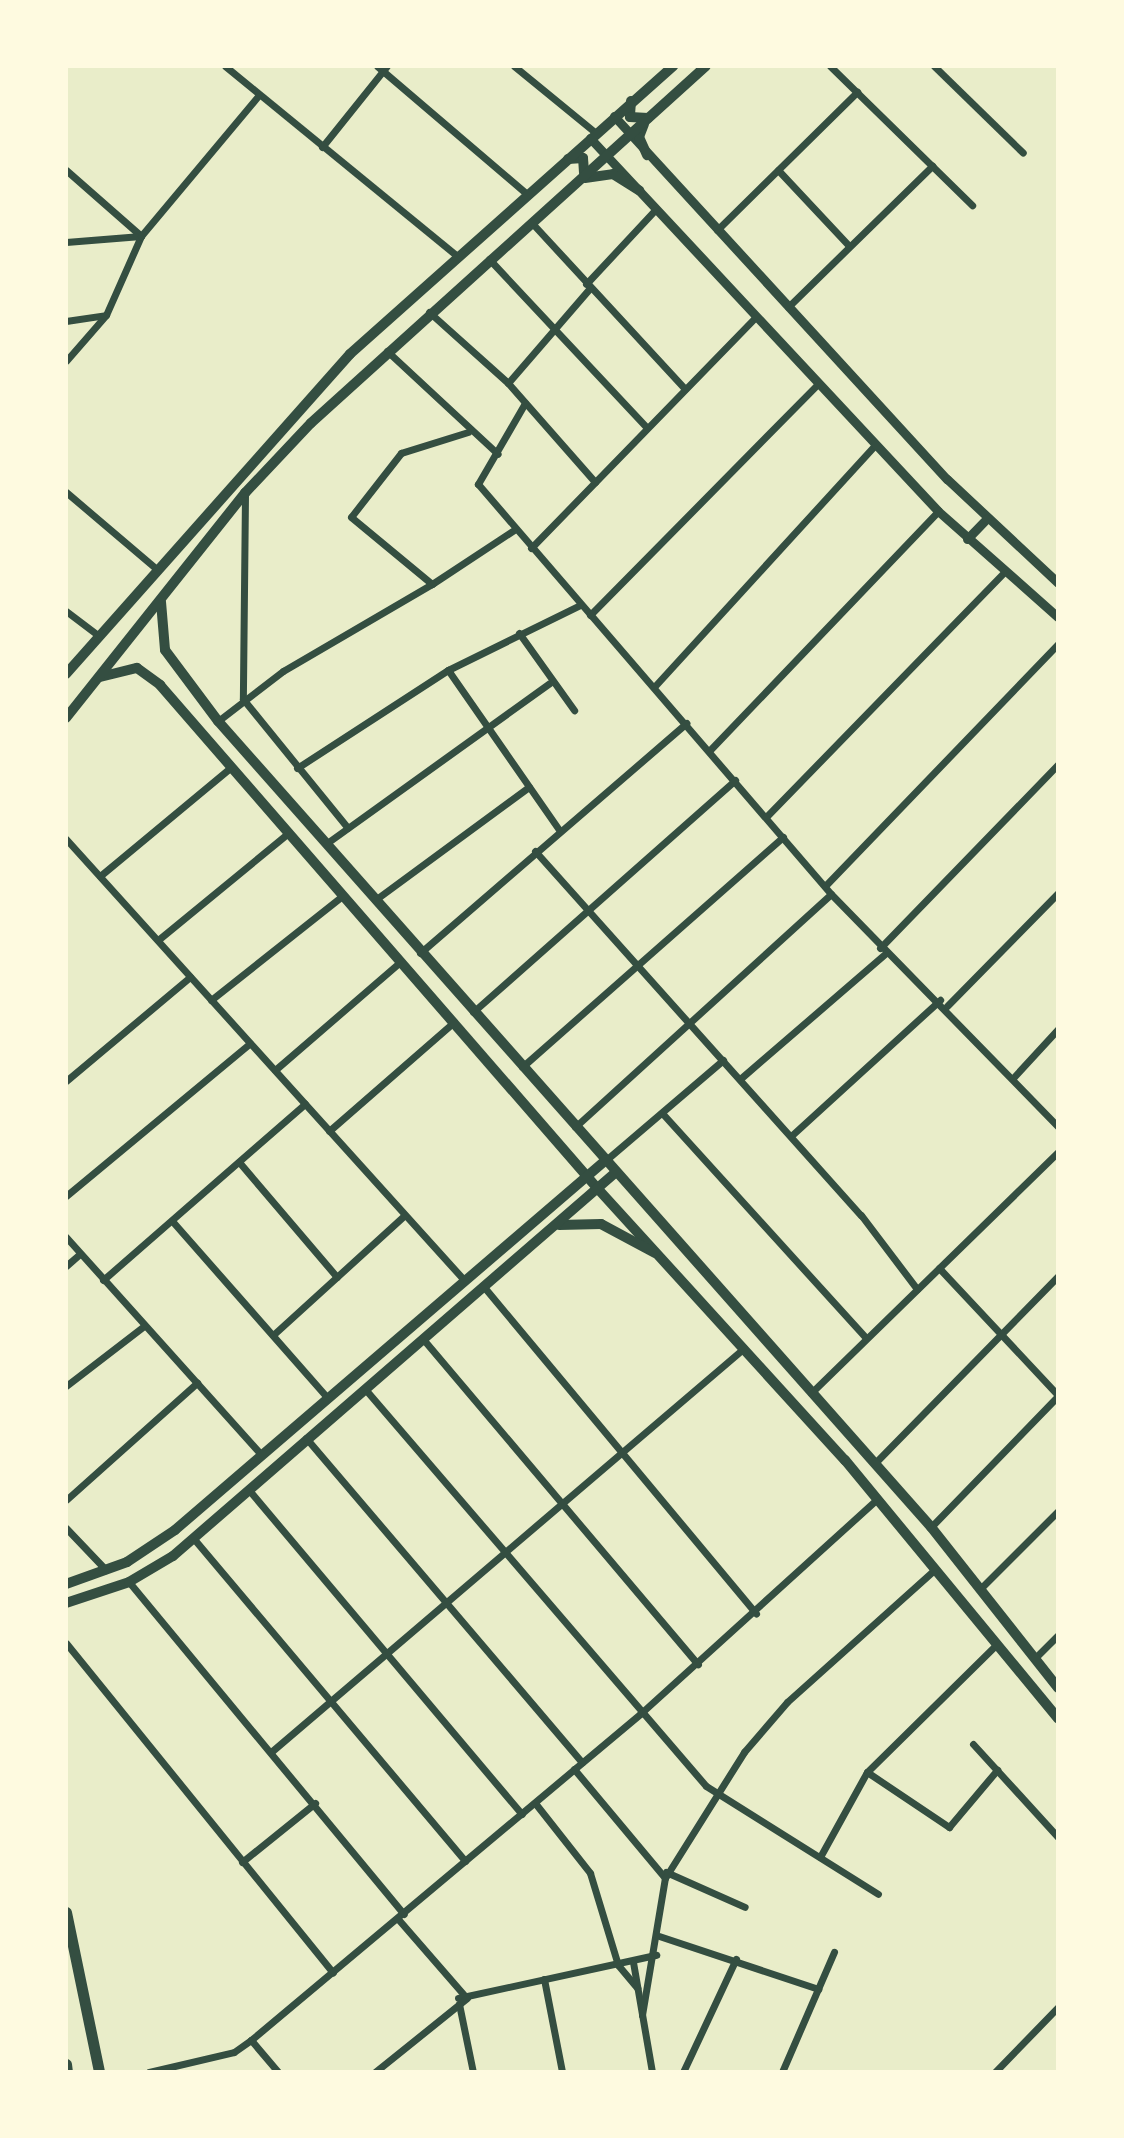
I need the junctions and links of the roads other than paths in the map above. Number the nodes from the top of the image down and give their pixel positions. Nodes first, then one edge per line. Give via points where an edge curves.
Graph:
1 (225, 66) edge
2 (514, 66) edge
3 (673, 66) edge
4 (706, 66) edge
5 (830, 66) edge
6 (934, 66) edge
7 (382, 68) edge
8 (857, 92) junction
9 (258, 96) junction
10 (632, 99) junction
11 (614, 116) junction
12 (649, 117) junction
13 (593, 135) junction
14 (630, 135) junction
15 (322, 147) junction
16 (1023, 153) dead end
17 (607, 155) junction
18 (647, 155) junction
19 (567, 159) junction
20 (932, 166) junction
21 (66, 170) edge
22 (778, 170) junction
23 (584, 174) junction
24 (570, 188) junction
25 (639, 190) junction
26 (528, 195) junction
27 (972, 205) dead end
28 (656, 209) junction
29 (531, 222) junction
30 (717, 230) junction
31 (141, 236) junction
32 (66, 242) edge
33 (849, 246) junction
34 (457, 256) junction
35 (489, 259) junction
36 (588, 286) junction
37 (788, 307) junction
38 (429, 312) junction
39 (106, 315) junction
40 (755, 318) junction
41 (66, 321) edge
42 (553, 325) junction
43 (387, 351) junction
44 (66, 361) edge
45 (508, 383) junction
46 (818, 384) junction
47 (685, 389) junction
48 (525, 403) junction
49 (647, 428) junction
50 (468, 432) junction
51 (875, 445) junction
52 (498, 454) junction
53 (595, 482) junction
54 (66, 492) edge
55 (245, 493) junction
56 (76, 501) junction
57 (66, 503) edge
58 (938, 511) junction
59 (986, 519) junction
60 (514, 530) junction
61 (967, 539) junction
62 (531, 548) junction
63 (154, 567) junction
64 (1004, 572) junction
65 (1058, 583) edge
66 (432, 584) junction
67 (161, 602) junction
68 (580, 605) junction
69 (66, 611) edge
70 (590, 615) junction
71 (1058, 617) edge
72 (519, 633) junction
73 (99, 636) junction
74 (1058, 644) edge
75 (448, 670) junction
76 (177, 671) junction
77 (66, 674) edge
78 (100, 677) junction
79 (550, 683) junction
80 (160, 685) junction
81 (654, 687) junction
82 (243, 699) junction
83 (574, 710) dead end
84 (66, 718) edge
85 (218, 721) junction
86 (686, 723) junction
87 (491, 731) junction
88 (709, 751) junction
89 (1058, 764) edge
90 (230, 768) junction
91 (297, 768) junction
92 (735, 780) junction
93 (529, 787) junction
94 (766, 817) junction
95 (348, 828) junction
96 (559, 830) junction
97 (287, 834) junction
98 (783, 837) junction
99 (66, 839) edge
100 (327, 843) junction
101 (535, 851) junction
102 (100, 876) junction
103 (825, 886) junction
104 (1058, 893) edge
105 (831, 894) junction
106 (342, 896) junction
107 (375, 900) junction
108 (588, 910) junction
109 (158, 940) junction
110 (883, 951) junction
111 (420, 953) junction
112 (400, 962) junction
113 (638, 965) junction
114 (190, 977) junction
115 (211, 1000) junction
116 (940, 1000) junction
117 (947, 1006) junction
118 (473, 1012) junction
119 (455, 1021) junction
120 (690, 1024) junction
121 (1058, 1029) edge
122 (250, 1043) junction
123 (723, 1060) junction
124 (522, 1067) junction
125 (275, 1070) junction
126 (1013, 1078) junction
127 (740, 1079) junction
128 (66, 1081) edge
129 (305, 1104) junction
130 (662, 1113) junction
131 (575, 1127) junction
132 (1058, 1127) edge
133 (329, 1131) junction
134 (791, 1136) junction
135 (1058, 1152) edge
136 (606, 1160) junction
137 (239, 1162) junction
138 (616, 1172) junction
139 (589, 1175) junction
140 (598, 1189) junction
141 (66, 1196) edge
142 (405, 1215) junction
143 (173, 1222) junction
144 (557, 1225) junction
145 (66, 1237) edge
146 (80, 1254) junction
147 (66, 1266) edge
148 (676, 1268) junction
149 (939, 1268) junction
150 (1058, 1276) edge
151 (337, 1277) junction
152 (103, 1280) junction
153 (464, 1280) junction
154 (484, 1287) junction
155 (917, 1289) junction
156 (144, 1326) junction
157 (1001, 1333) junction
158 (273, 1335) junction
159 (866, 1338) junction
160 (423, 1339) junction
161 (744, 1348) junction
162 (197, 1383) junction
163 (66, 1386) edge
164 (365, 1389) junction
165 (811, 1393) junction
166 (326, 1396) junction
167 (1058, 1396) edge
168 (306, 1438) junction
169 (861, 1446) junction
170 (260, 1453) junction
171 (621, 1453) junction
172 (845, 1460) junction
173 (875, 1463) junction
174 (248, 1489) junction
175 (878, 1498) junction
176 (66, 1500) edge
177 (561, 1504) junction
178 (1058, 1511) edge
179 (931, 1527) junction
180 (66, 1528) edge
181 (194, 1539) junction
182 (504, 1553) junction
183 (935, 1569) junction
184 (107, 1571) junction
185 (129, 1582) junction
186 (66, 1584) edge
187 (980, 1589) junction
188 (66, 1603) edge
189 (446, 1603) junction
190 (756, 1614) junction
191 (1058, 1635) edge
192 (66, 1643) edge
193 (996, 1645) junction
194 (386, 1653) junction
195 (1034, 1659) junction
196 (698, 1664) junction
197 (1058, 1688) edge
198 (329, 1702) junction
199 (640, 1714) junction
200 (1058, 1718) edge
201 (973, 1744) dead end
202 (271, 1752) junction
203 (582, 1762) junction
204 (574, 1769) junction
205 (997, 1770) junction
206 (867, 1772) junction
207 (718, 1793) junction
208 (315, 1803) junction
209 (535, 1803) junction
210 (522, 1814) junction
211 (1058, 1837) edge
212 (820, 1857) junction
213 (465, 1861) junction
214 (242, 1862) junction
215 (665, 1874) junction
216 (878, 1894) dead end
217 (745, 1907) dead end
218 (66, 1912) edge
219 (401, 1916) junction
220 (659, 1936) junction
221 (834, 1952) dead end
222 (656, 1955) junction
223 (736, 1959) junction
224 (633, 1962) junction
225 (618, 1965) junction
226 (333, 1973) junction
227 (544, 1979) junction
228 (637, 1988) junction
229 (818, 1989) junction
230 (463, 1998) junction
231 (1058, 2007) edge
232 (642, 2015) junction
233 (251, 2040) junction
234 (66, 2064) edge
235 (67, 2072) edge
236 (99, 2072) edge
237 (149, 2072) edge
238 (278, 2072) edge
239 (375, 2072) edge
240 (473, 2072) edge
241 (562, 2072) edge
242 (652, 2072) edge
243 (683, 2072) edge
244 (782, 2072) edge
245 (995, 2072) edge

1 - 9 street
2 - 13 street
3 - 10 main road
4 - 12 main road
5 - 8 street
6 - 16 street
7 - 15 street
7 - 26 street
8 - 20 street
8 - 22 street
9 - 15 street
9 - 31 street
10 - 11 main road
10 - 12 main road via 632,119
11 - 13 main road
11 - 14 street
12 - 14 main road
12 - 18 main road via 639,137
13 - 17 street
13 - 19 main road
14 - 17 main road
14 - 18 street
15 - 34 street
17 - 23 main road
17 - 25 street
18 - 30 street
19 - 23 main road via 583,158
19 - 26 main road
20 - 27 street
20 - 33 street
21 - 31 street
22 - 30 street
22 - 33 street
23 - 24 main road
24 - 25 main road via 605,172
24 - 29 main road
25 - 28 street
26 - 34 main road
28 - 36 street
28 - 40 street
29 - 35 main road
29 - 36 street
30 - 37 street
31 - 32 street
31 - 39 street
33 - 37 street
34 - 63 main road via 350,354
35 - 38 main road
35 - 42 street
36 - 42 street
36 - 47 street
37 - 59 street
38 - 43 main road
38 - 45 street
39 - 41 street
39 - 44 street
40 - 46 street
40 - 47 street
42 - 45 street
42 - 49 street
43 - 50 street
43 - 55 main road
45 - 48 street
46 - 51 street
46 - 70 street
47 - 49 street
48 - 52 street
48 - 53 street
49 - 53 street
50 - 52 street
50 - 66 street via 401,453 351,517
51 - 58 street
51 - 81 street
52 - 60 street via 478,484
53 - 62 street
54 - 56 street
55 - 67 main road
55 - 82 street
56 - 57 street
56 - 63 street
58 - 61 street
58 - 88 street
59 - 61 street
59 - 65 street
60 - 62 street
60 - 66 street
61 - 64 street
62 - 68 street
63 - 73 main road
64 - 71 street
64 - 94 street
66 - 82 street
67 - 76 main road via 161,638
67 - 78 main road
68 - 70 street
68 - 72 street
69 - 73 street
70 - 81 street
72 - 75 street
72 - 79 street
73 - 77 main road
74 - 103 street
75 - 87 street
75 - 91 street
76 - 80 main road
76 - 85 main road
78 - 80 main road via 137,668
78 - 84 main road
79 - 83 street
79 - 87 street
80 - 90 main road
81 - 86 street
82 - 85 street
82 - 91 street
85 - 100 main road
86 - 88 street
86 - 96 street
87 - 93 street
87 - 95 street
88 - 92 street
89 - 110 street
90 - 97 main road
90 - 102 street
91 - 95 street
92 - 94 street
92 - 108 street
93 - 96 street
93 - 107 street
94 - 98 street
95 - 100 street
96 - 101 street
97 - 106 main road
97 - 109 street
98 - 103 street
98 - 113 street
99 - 102 street
100 - 107 main road
101 - 108 street
101 - 111 street
102 - 109 street
103 - 105 street
104 - 117 street
105 - 110 street
105 - 120 street
106 - 112 main road
106 - 115 street
107 - 111 main road
108 - 113 street
108 - 118 street
109 - 114 street
110 - 116 street
110 - 127 street
111 - 118 main road
112 - 119 main road
112 - 125 street
113 - 120 street
113 - 124 street
114 - 115 street
114 - 128 street
115 - 122 street
116 - 117 street
116 - 134 street
117 - 126 street
118 - 124 main road
119 - 133 street
119 - 139 main road
120 - 123 street
120 - 131 street
121 - 126 street
122 - 125 street
122 - 141 street
123 - 127 street
123 - 130 street
124 - 131 main road
125 - 129 street
126 - 132 street
127 - 134 street
129 - 133 street
129 - 137 street
130 - 136 street
130 - 159 street
131 - 136 main road
133 - 142 street
134 - 155 street
135 - 149 street
136 - 138 main road
136 - 139 main road
137 - 143 street
137 - 151 street
138 - 140 main road
138 - 165 main road
139 - 140 main road
139 - 153 main road
140 - 144 main road
140 - 148 main road
142 - 151 street
142 - 153 street
143 - 152 street
143 - 158 street
144 - 148 main road via 601,1224
144 - 154 main road
145 - 146 street
146 - 147 street
146 - 152 street
148 - 161 main road
149 - 155 street
149 - 157 street
150 - 157 street
151 - 158 street
152 - 156 street
153 - 166 main road
154 - 160 main road
154 - 171 street
155 - 159 street
156 - 162 street
156 - 163 street
157 - 167 street
157 - 173 street
158 - 166 street
159 - 165 street
160 - 164 main road
160 - 177 street
161 - 171 street
161 - 172 main road
162 - 170 street
162 - 176 street
164 - 168 main road
164 - 182 street
165 - 169 main road
166 - 170 main road
167 - 179 street
168 - 174 main road
168 - 189 street
169 - 172 main road
169 - 173 main road
170 - 184 main road via 175,1530
171 - 177 street
171 - 190 street
172 - 175 main road
173 - 179 main road
174 - 181 main road
174 - 194 street
175 - 183 main road
175 - 190 street
177 - 182 street
177 - 196 street
178 - 187 street
179 - 187 main road
180 - 184 street
181 - 185 main road
181 - 198 street
182 - 189 street
182 - 199 street
183 - 193 main road
183 - 207 street via 787,1702
184 - 186 main road
185 - 188 main road
185 - 202 street
187 - 195 main road
189 - 194 street
189 - 203 street
190 - 196 street
191 - 195 street
192 - 214 street
193 - 200 main road
193 - 206 street
194 - 198 street
194 - 210 street
195 - 197 main road
196 - 199 street
198 - 202 street
198 - 213 street
199 - 203 street
199 - 207 street
201 - 205 street
202 - 208 street
203 - 204 street
204 - 209 street
204 - 215 street
205 - 206 street via 949,1827
205 - 211 street
206 - 212 street
207 - 212 street
207 - 215 street
208 - 214 street
208 - 219 street
209 - 210 street
209 - 225 street via 590,1873
210 - 213 street
212 - 216 street
213 - 219 street
214 - 226 street
215 - 217 street
215 - 220 street
218 - 236 main road
219 - 226 street
219 - 230 street
220 - 222 street
220 - 223 street
221 - 229 street
222 - 224 street
222 - 232 street
223 - 229 street
223 - 243 street
224 - 225 street
224 - 228 street
225 - 227 street
225 - 228 street
226 - 233 street
227 - 230 street
227 - 241 street
228 - 232 street
229 - 244 street
230 - 239 street
230 - 240 street
231 - 245 street
232 - 242 street
233 - 237 street via 234,2052
233 - 238 street
234 - 235 main road

